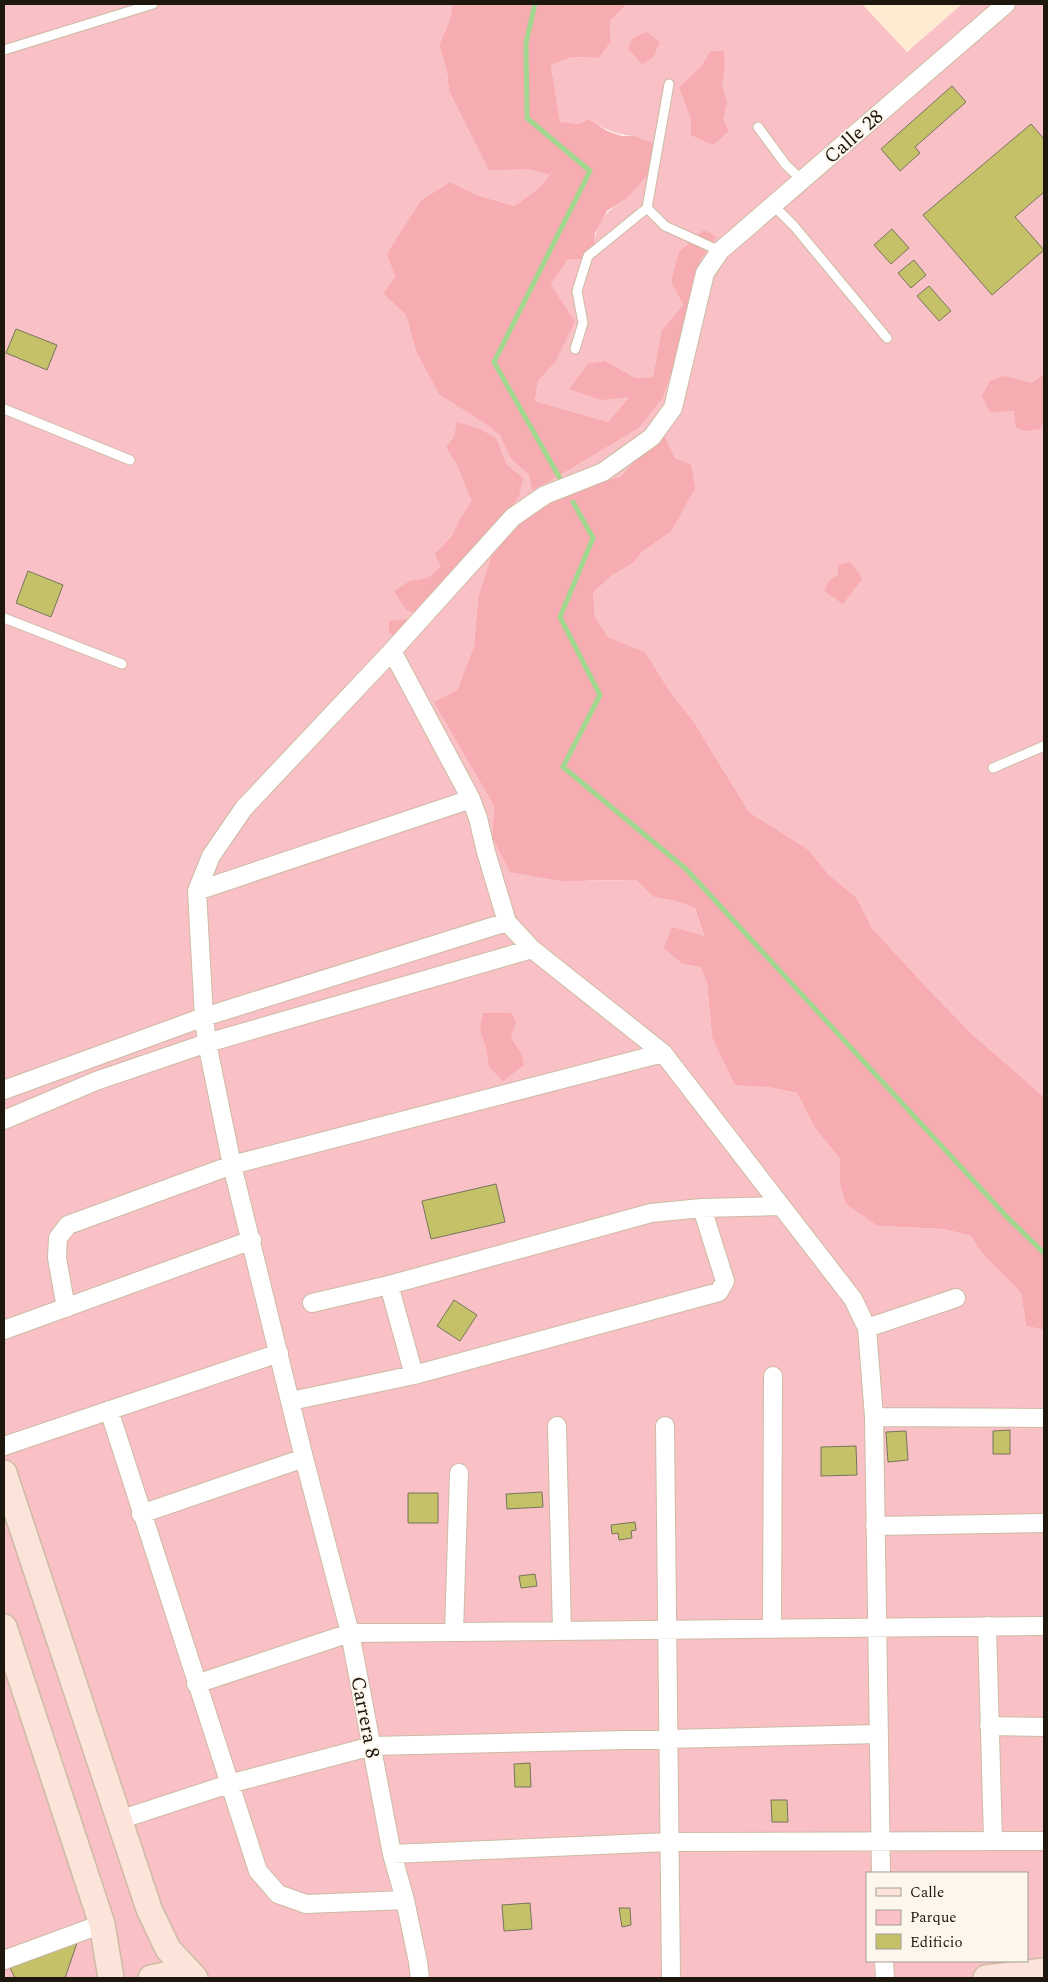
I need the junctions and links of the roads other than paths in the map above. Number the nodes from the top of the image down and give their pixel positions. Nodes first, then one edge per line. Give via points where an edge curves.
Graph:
1 (153, 4) edge
2 (1006, 4) edge
3 (4, 50) edge
4 (669, 84) dead end
5 (758, 128) dead end
6 (802, 180) junction
7 (773, 205) junction
8 (647, 208) junction
9 (720, 251) junction
10 (887, 338) dead end
11 (574, 349) dead end
12 (4, 409) edge
13 (130, 460) dead end
14 (4, 618) edge
15 (392, 651) junction
16 (122, 664) dead end
17 (1044, 746) edge
18 (992, 768) dead end
19 (471, 799) junction
20 (197, 890) junction
21 (507, 922) junction
22 (532, 949) junction
23 (204, 1017) junction
24 (207, 1043) junction
25 (663, 1053) junction
26 (4, 1090) edge
27 (4, 1120) edge
28 (232, 1165) junction
29 (781, 1206) junction
30 (702, 1208) junction
31 (252, 1240) junction
32 (390, 1285) junction
33 (956, 1298) dead end
34 (312, 1303) dead end
35 (66, 1308) junction
36 (867, 1328) junction
37 (4, 1330) edge
38 (279, 1353) junction
39 (414, 1375) junction
40 (773, 1376) dead end
41 (291, 1401) junction
42 (109, 1410) junction
43 (874, 1417) junction
44 (1044, 1418) edge
45 (557, 1426) dead end
46 (665, 1426) dead end
47 (4, 1446) edge
48 (304, 1458) junction
49 (4, 1473) edge
50 (458, 1473) dead end
51 (141, 1514) junction
52 (1044, 1523) edge
53 (876, 1526) junction
54 (987, 1626) junction
55 (1044, 1626) edge
56 (4, 1627) edge
57 (877, 1628) junction
58 (772, 1629) junction
59 (668, 1630) junction
60 (562, 1631) junction
61 (454, 1632) junction
62 (350, 1633) junction
63 (196, 1684) junction
64 (989, 1726) junction
65 (1044, 1728) edge
66 (879, 1734) junction
67 (669, 1739) junction
68 (372, 1746) junction
69 (229, 1784) junction
70 (120, 1820) junction
71 (993, 1840) junction
72 (1044, 1841) edge
73 (669, 1842) junction
74 (880, 1842) junction
75 (392, 1854) junction
76 (881, 1872) edge
77 (405, 1900) junction
78 (102, 1924) junction
79 (4, 1960) edge
80 (884, 1962) edge
81 (1044, 1971) edge
82 (111, 1978) edge
83 (151, 1978) edge
84 (193, 1978) edge
85 (420, 1978) edge
86 (671, 1978) edge
87 (884, 1978) edge
88 (986, 1978) edge

1 - 3 lane
2 - 6 street, Calle 28
4 - 8 lane
5 - 6 lane via 786,165
6 - 7 street, Calle 28
7 - 9 street, Calle 28
7 - 10 lane
8 - 9 lane via 665,226
8 - 11 lane via 588,256 577,291 583,323
9 - 15 street, Calle 28 via 705,273 673,408 652,437 603,472 545,495 513,518
12 - 13 lane
14 - 16 lane
15 - 19 street
15 - 20 street via 244,808 211,856
17 - 18 lane
19 - 20 street
19 - 21 street
20 - 23 street, Carrera 8
21 - 22 street
21 - 23 street
22 - 24 street
22 - 25 street
23 - 24 street, Carrera 8
23 - 26 street
24 - 27 street via 96,1081
24 - 28 street, Carrera 8
25 - 28 street
25 - 29 street
28 - 31 street, Carrera 8
28 - 35 street via 68,1225 58,1238 57,1258
29 - 30 street
29 - 36 street via 853,1299
30 - 32 street via 651,1213
30 - 39 street via 725,1281 719,1292
31 - 35 street
31 - 38 street, Carrera 8
32 - 34 street
32 - 39 street
33 - 36 street
35 - 37 street
36 - 43 street
38 - 41 street, Carrera 8
38 - 42 street
39 - 41 street
40 - 58 street
41 - 48 street, Carrera 8
42 - 47 street
42 - 51 street
43 - 44 street
43 - 53 street
45 - 60 street
46 - 59 street
48 - 51 street
48 - 62 street, Carrera 8
49 - 70 main road
50 - 61 street
51 - 63 street
52 - 53 street
53 - 57 street
54 - 55 street
54 - 57 street
54 - 64 street
56 - 78 main road
57 - 58 street
57 - 66 street
58 - 59 street
59 - 60 street
59 - 67 street
60 - 61 street
61 - 62 street
62 - 63 street
62 - 68 street, Carrera 8
63 - 69 street
64 - 65 street
64 - 71 street
66 - 67 street
66 - 74 street
67 - 68 street
67 - 73 street
68 - 69 street
68 - 75 street, Carrera 8
69 - 70 street
69 - 77 street via 258,1871 278,1894 306,1904
70 - 84 main road via 149,1909 168,1949
71 - 72 street
71 - 74 street
73 - 74 street
73 - 75 street
73 - 86 street
74 - 76 street
75 - 77 street, Carrera 8
77 - 85 street, Carrera 8
78 - 79 street
78 - 82 main road
80 - 87 street
81 - 88 main road
83 - 84 main road via 165,1975

